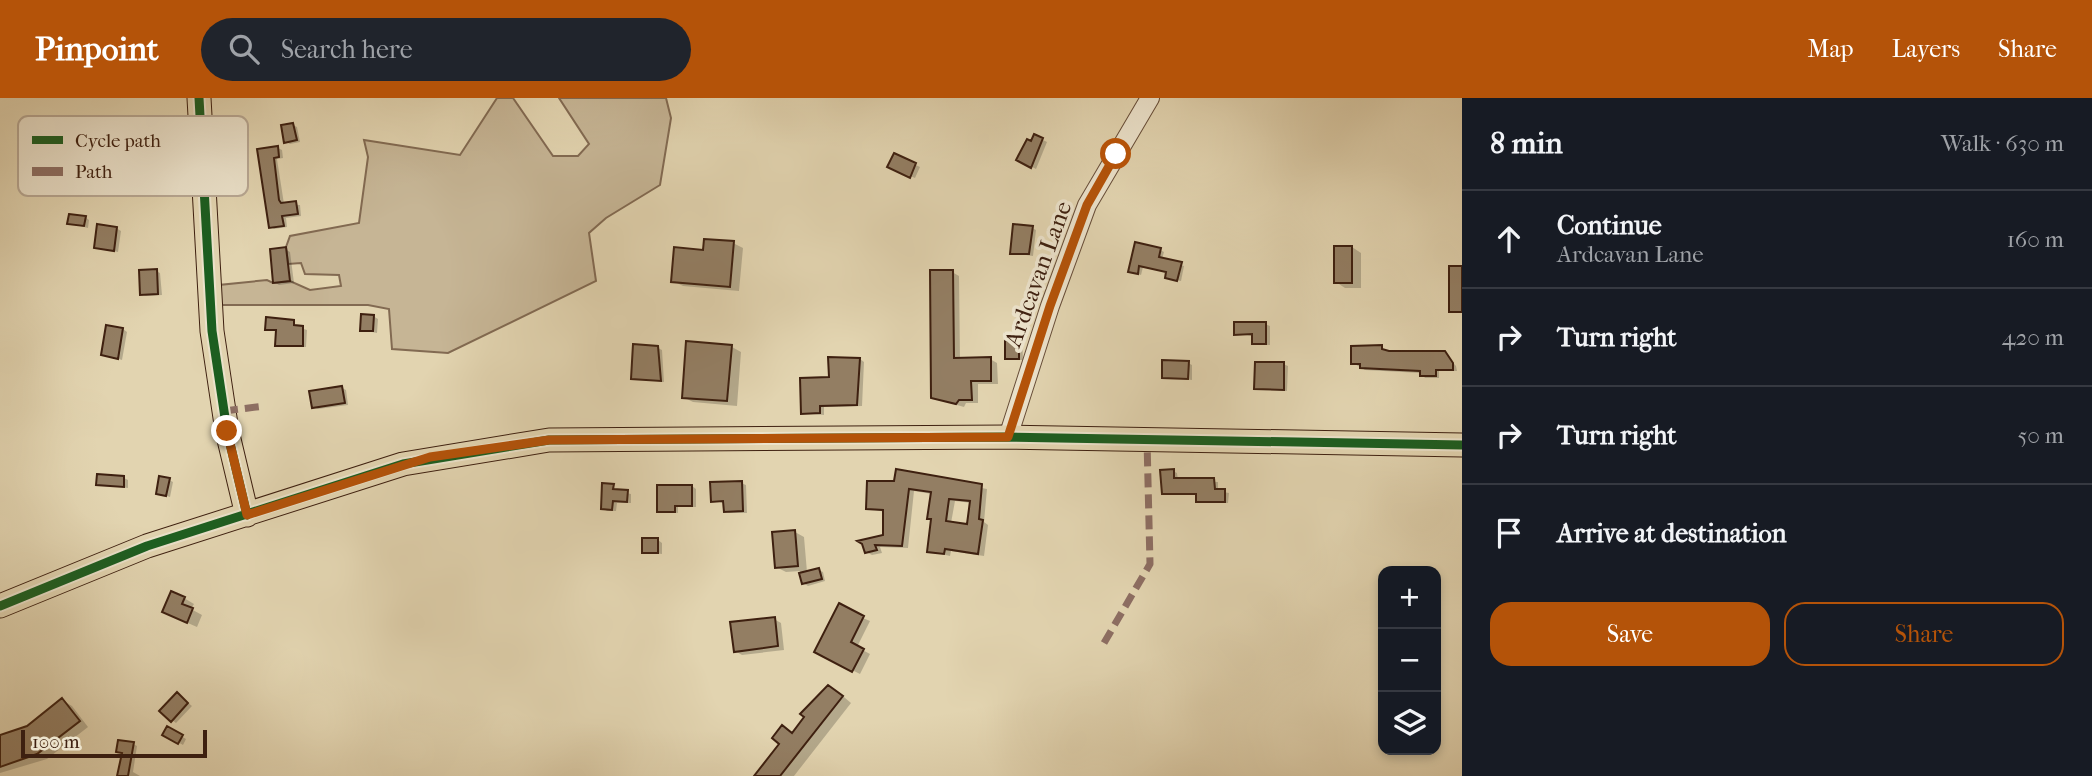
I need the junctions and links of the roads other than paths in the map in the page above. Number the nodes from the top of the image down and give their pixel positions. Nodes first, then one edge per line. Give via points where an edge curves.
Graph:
1 (199, 98) edge
2 (1150, 98) edge
3 (200, 116) edge
4 (204, 196) edge
5 (1008, 437) junction
6 (1462, 445) edge
7 (247, 515) junction
8 (0, 606) edge

1 - 3 main road
2 - 5 street, Ardcavan Lane via 1087,205
4 - 7 main road via 212,331 225,421
5 - 6 main road
5 - 7 main road via 549,440 430,457
7 - 8 main road via 147,546

